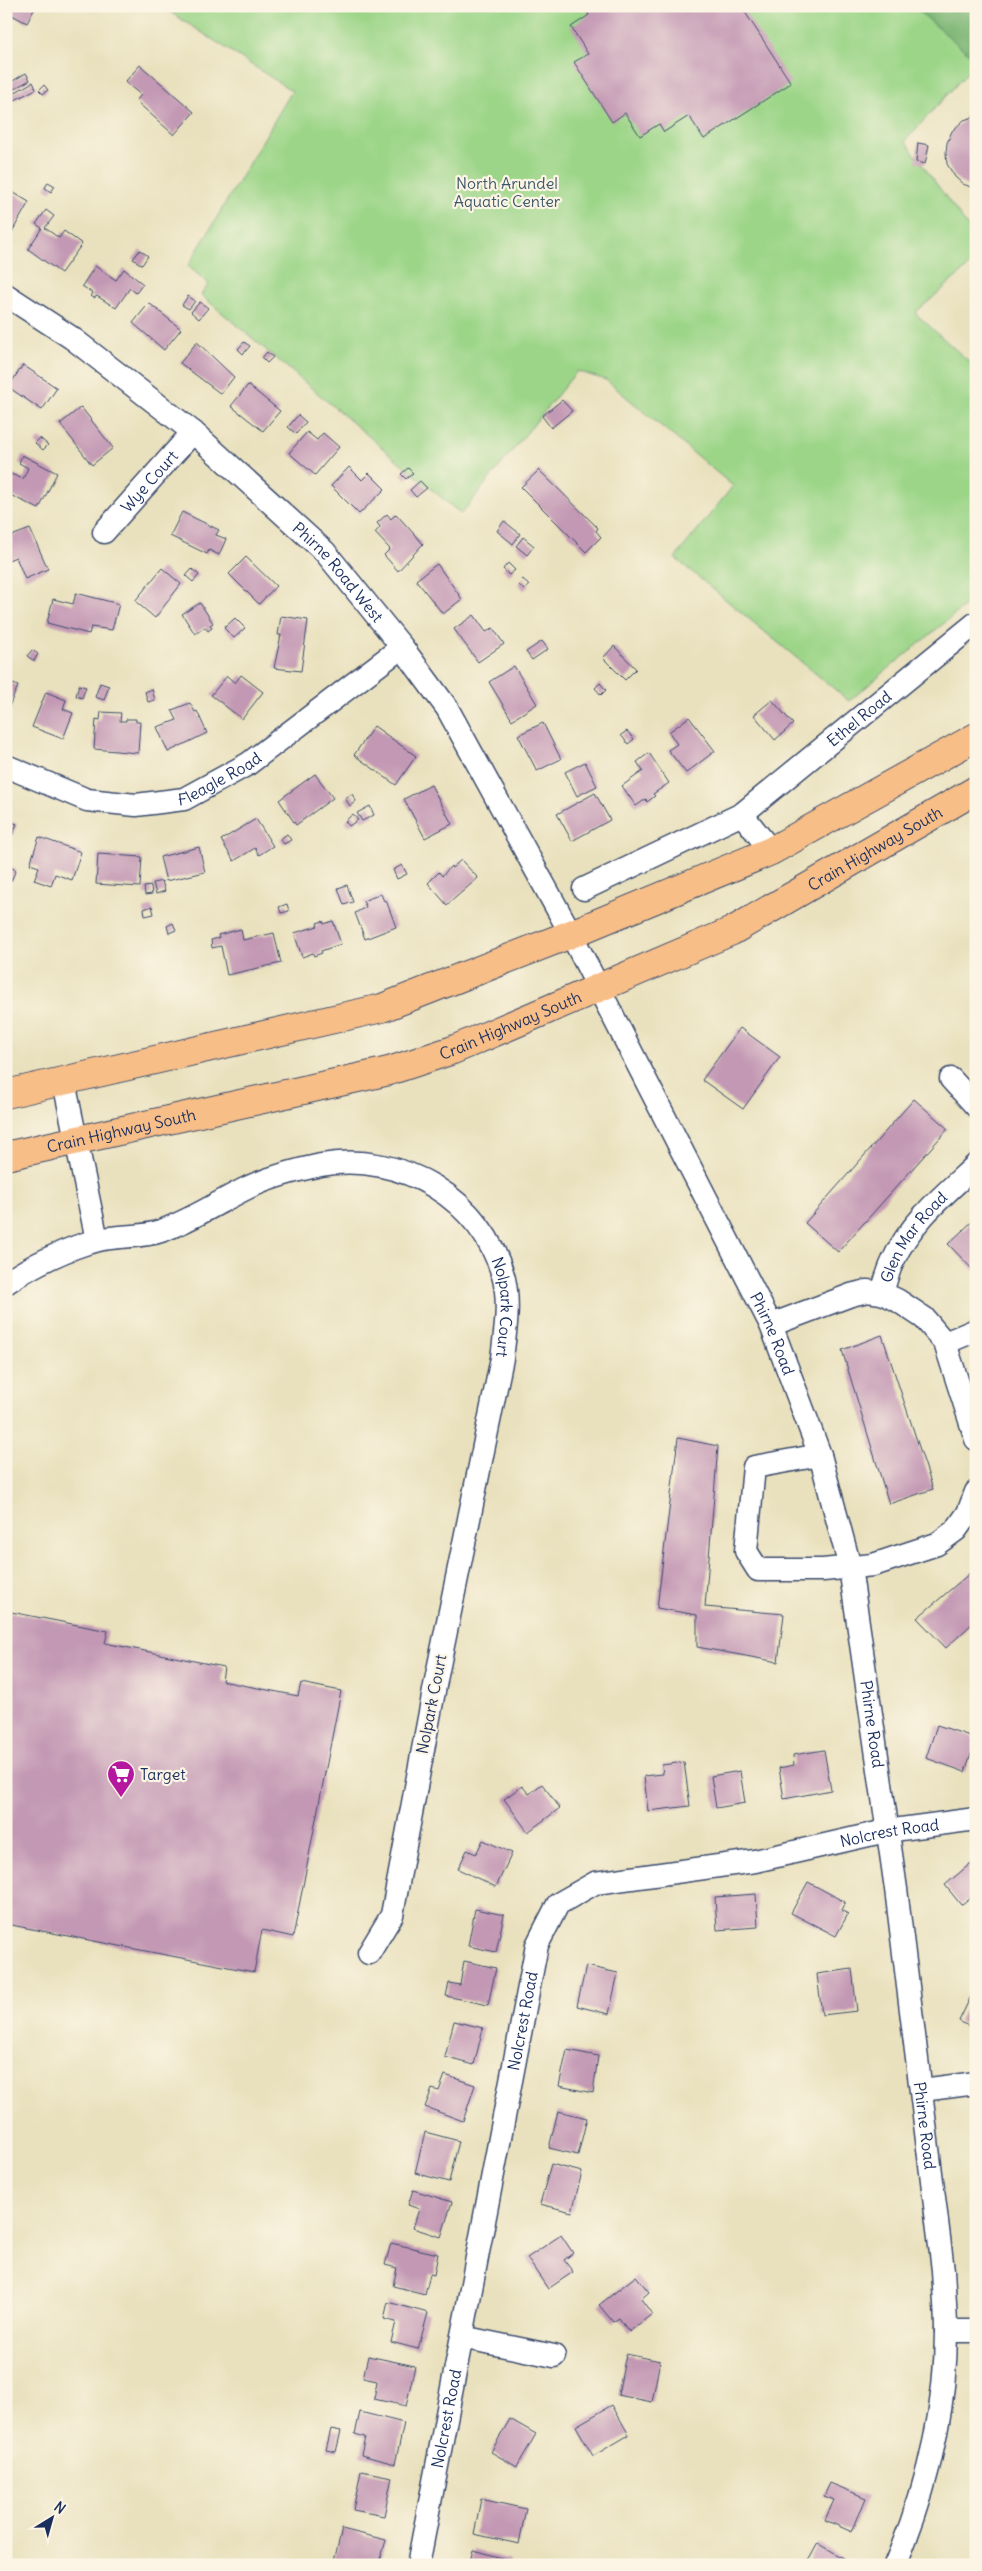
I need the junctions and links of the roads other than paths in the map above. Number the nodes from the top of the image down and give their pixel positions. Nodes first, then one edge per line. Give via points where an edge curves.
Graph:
1 (6, 295) edge
2 (193, 432) junction
3 (104, 532) dead end
4 (976, 623) edge
5 (402, 647) junction
6 (976, 736) edge
7 (6, 766) edge
8 (976, 790) edge
9 (742, 814) junction
10 (770, 851) junction
11 (584, 889) dead end
12 (571, 934) junction
13 (598, 987) junction
14 (951, 1079) dead end
15 (64, 1082) junction
16 (6, 1094) edge
17 (976, 1106) edge
18 (78, 1142) junction
19 (6, 1156) edge
20 (976, 1165) edge
21 (97, 1240) junction
22 (6, 1283) edge
23 (882, 1294) junction
24 (771, 1326) junction
25 (976, 1330) edge
26 (945, 1343) junction
27 (976, 1439) edge
28 (820, 1455) junction
29 (976, 1492) edge
30 (850, 1567) junction
31 (976, 1819) edge
32 (886, 1831) junction
33 (369, 1953) dead end
34 (976, 2083) edge
35 (922, 2090) junction
36 (946, 2331) junction
37 (976, 2331) edge
38 (462, 2337) junction
39 (554, 2356) dead end
40 (418, 2565) edge
41 (895, 2565) edge

1 - 2 street, Phirne Road West via 72,338
2 - 3 street, Wye Court
2 - 5 street, Phirne Road West via 326,552
4 - 9 street, Ethel Road
5 - 7 street, Fleagle Road via 248,764 184,799 136,805 87,800
5 - 12 street, Phirne Road West via 447,708
6 - 10 main road
8 - 13 main road, Crain Highway South via 732,931
9 - 10 street
9 - 11 street, Ethel Road
10 - 12 main road
12 - 13 street, Phirne Road
12 - 15 main road via 382,1008
13 - 18 main road, Crain Highway South via 453,1050 389,1071
13 - 24 street, Phirne Road
14 - 17 street
15 - 16 main road
15 - 18 street
18 - 19 main road, Crain Highway South
18 - 21 street
20 - 23 street, Glen Mar Road via 910,1232 893,1260
21 - 22 street, Nolpark Court via 29,1267
21 - 33 street, Nolpark Court via 160,1232 268,1180 322,1165 365,1163 398,1168 430,1182 458,1204 481,1230 497,1256 504,1282 507,1318 502,1358 392,1915
23 - 24 street, Glen Mar Road via 851,1294
23 - 26 street, Glen Mar Road via 924,1318
24 - 28 street, Phirne Road
25 - 26 street
26 - 27 street, Glen Mar Road
28 - 30 street, Phirne Road
28 - 30 street via 754,1467 746,1551 758,1570
29 - 30 street via 968,1513 956,1530 937,1544 873,1565
30 - 32 street, Phirne Road
31 - 32 street, Nolcrest Road
32 - 35 street, Phirne Road
32 - 38 street, Nolcrest Road via 755,1861 596,1883 558,1904 537,1945
34 - 35 street
35 - 36 street, Phirne Road via 943,2270
36 - 37 street
36 - 41 street, Phirne Road via 944,2375 929,2468
38 - 39 street
38 - 40 street, Nolcrest Road

